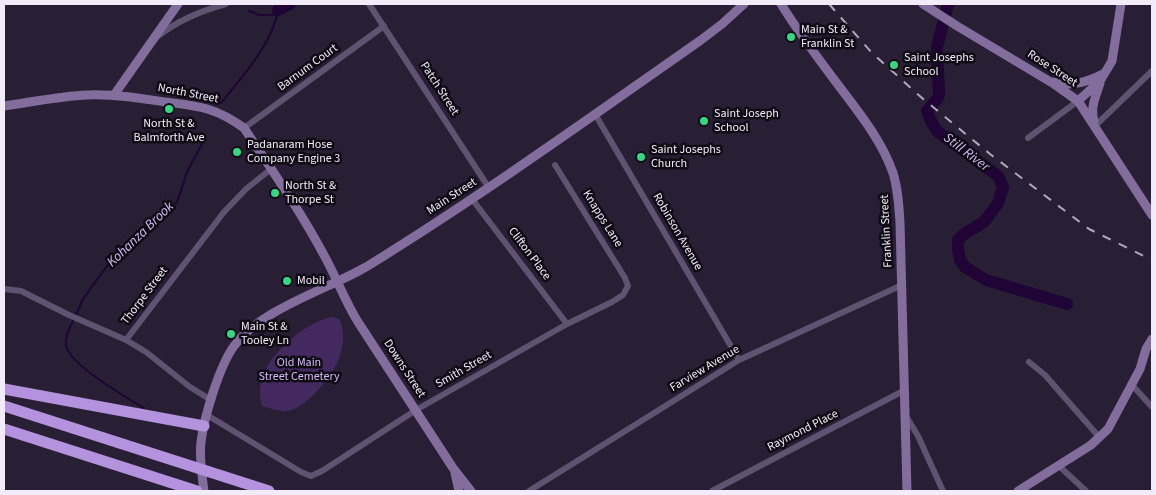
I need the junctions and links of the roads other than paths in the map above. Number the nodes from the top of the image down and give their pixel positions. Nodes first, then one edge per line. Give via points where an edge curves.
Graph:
1 (178, 4) edge
2 (226, 4) edge
3 (369, 4) edge
4 (744, 4) edge
5 (780, 4) edge
6 (1121, 4) edge
7 (925, 6) edge
8 (384, 26) junction
9 (151, 43) junction
10 (1152, 71) edge
11 (1103, 77) junction
12 (1050, 81) junction
13 (114, 95) junction
14 (1078, 101) junction
15 (4, 106) edge
16 (595, 114) junction
17 (1095, 126) junction
18 (244, 128) junction
19 (1028, 138) dead end
20 (555, 165) dead end
21 (271, 169) junction
22 (489, 188) junction
23 (472, 199) junction
24 (1152, 215) edge
25 (337, 282) junction
26 (902, 285) junction
27 (628, 286) joint
28 (4, 290) edge
29 (567, 324) junction
30 (1152, 339) edge
31 (126, 340) junction
32 (739, 360) junction
33 (1029, 362) dead end
34 (1132, 385) junction
35 (4, 389) edge
36 (905, 390) junction
37 (212, 400) junction
38 (4, 406) edge
39 (1152, 407) edge
40 (416, 410) junction
41 (906, 416) junction
42 (205, 420) junction
43 (4, 429) edge
44 (1100, 438) junction
45 (1058, 465) junction
46 (453, 468) junction
47 (197, 491) edge
48 (204, 491) edge
49 (269, 491) edge
50 (459, 491) edge
51 (471, 491) edge
52 (529, 491) edge
53 (712, 491) edge
54 (907, 491) edge
55 (943, 491) edge
56 (1018, 491) edge
57 (1086, 491) edge

1 - 9 main road
2 - 9 street via 181,20
3 - 8 street, Patch Street
4 - 16 main road, Main Street via 722,24
5 - 26 main road, Franklin Street via 869,127 889,165 898,195
6 - 11 main road via 1112,61
7 - 12 main road, Rose Street
8 - 18 street, Barnum Court
8 - 22 street, Patch Street
9 - 13 main road
10 - 17 street
11 - 12 main road via 1072,84
11 - 14 main road
11 - 17 main road via 1092,106
12 - 14 main road, Rose Street
13 - 15 main road, North Street via 63,97
13 - 18 main road, North Street via 213,110
14 - 17 main road, Rose Street
14 - 19 street
16 - 22 main road, Main Street
16 - 32 street, Robinson Avenue
17 - 24 main road, Rose Street
18 - 21 main road, North Street
20 - 27 street, Knapps Lane
21 - 25 main road, North Street via 311,232
21 - 31 street, Thorpe Street via 224,212
22 - 23 main road, Main Street
23 - 25 main road, Main Street
23 - 29 street, Clifton Place
25 - 37 main road, Main Street via 264,319 246,332 227,356
25 - 40 main road, Downs Street via 345,302
26 - 32 street, Farview Avenue
26 - 36 main road, Franklin Street
27 - 29 street, Smith Street via 623,295 612,302
28 - 31 street, Thorpe Street via 20,291
29 - 40 street, Smith Street
30 - 34 main road
31 - 37 street
32 - 52 street, Farview Avenue
33 - 44 street via 1045,375
34 - 39 street
34 - 44 main road via 1115,418
35 - 42 highway
36 - 41 main road, Franklin Street
36 - 53 street, Raymond Place
37 - 42 main road, Main Street
38 - 49 highway
40 - 42 street, Smith Street via 311,476
40 - 46 main road, Downs Street
41 - 54 main road, Franklin Street
41 - 55 street
42 - 48 main road, Main Street via 200,443
43 - 47 highway
44 - 45 main road
45 - 56 main road
45 - 57 street
46 - 50 main road, Downs Street
46 - 51 main road, Downs Street

